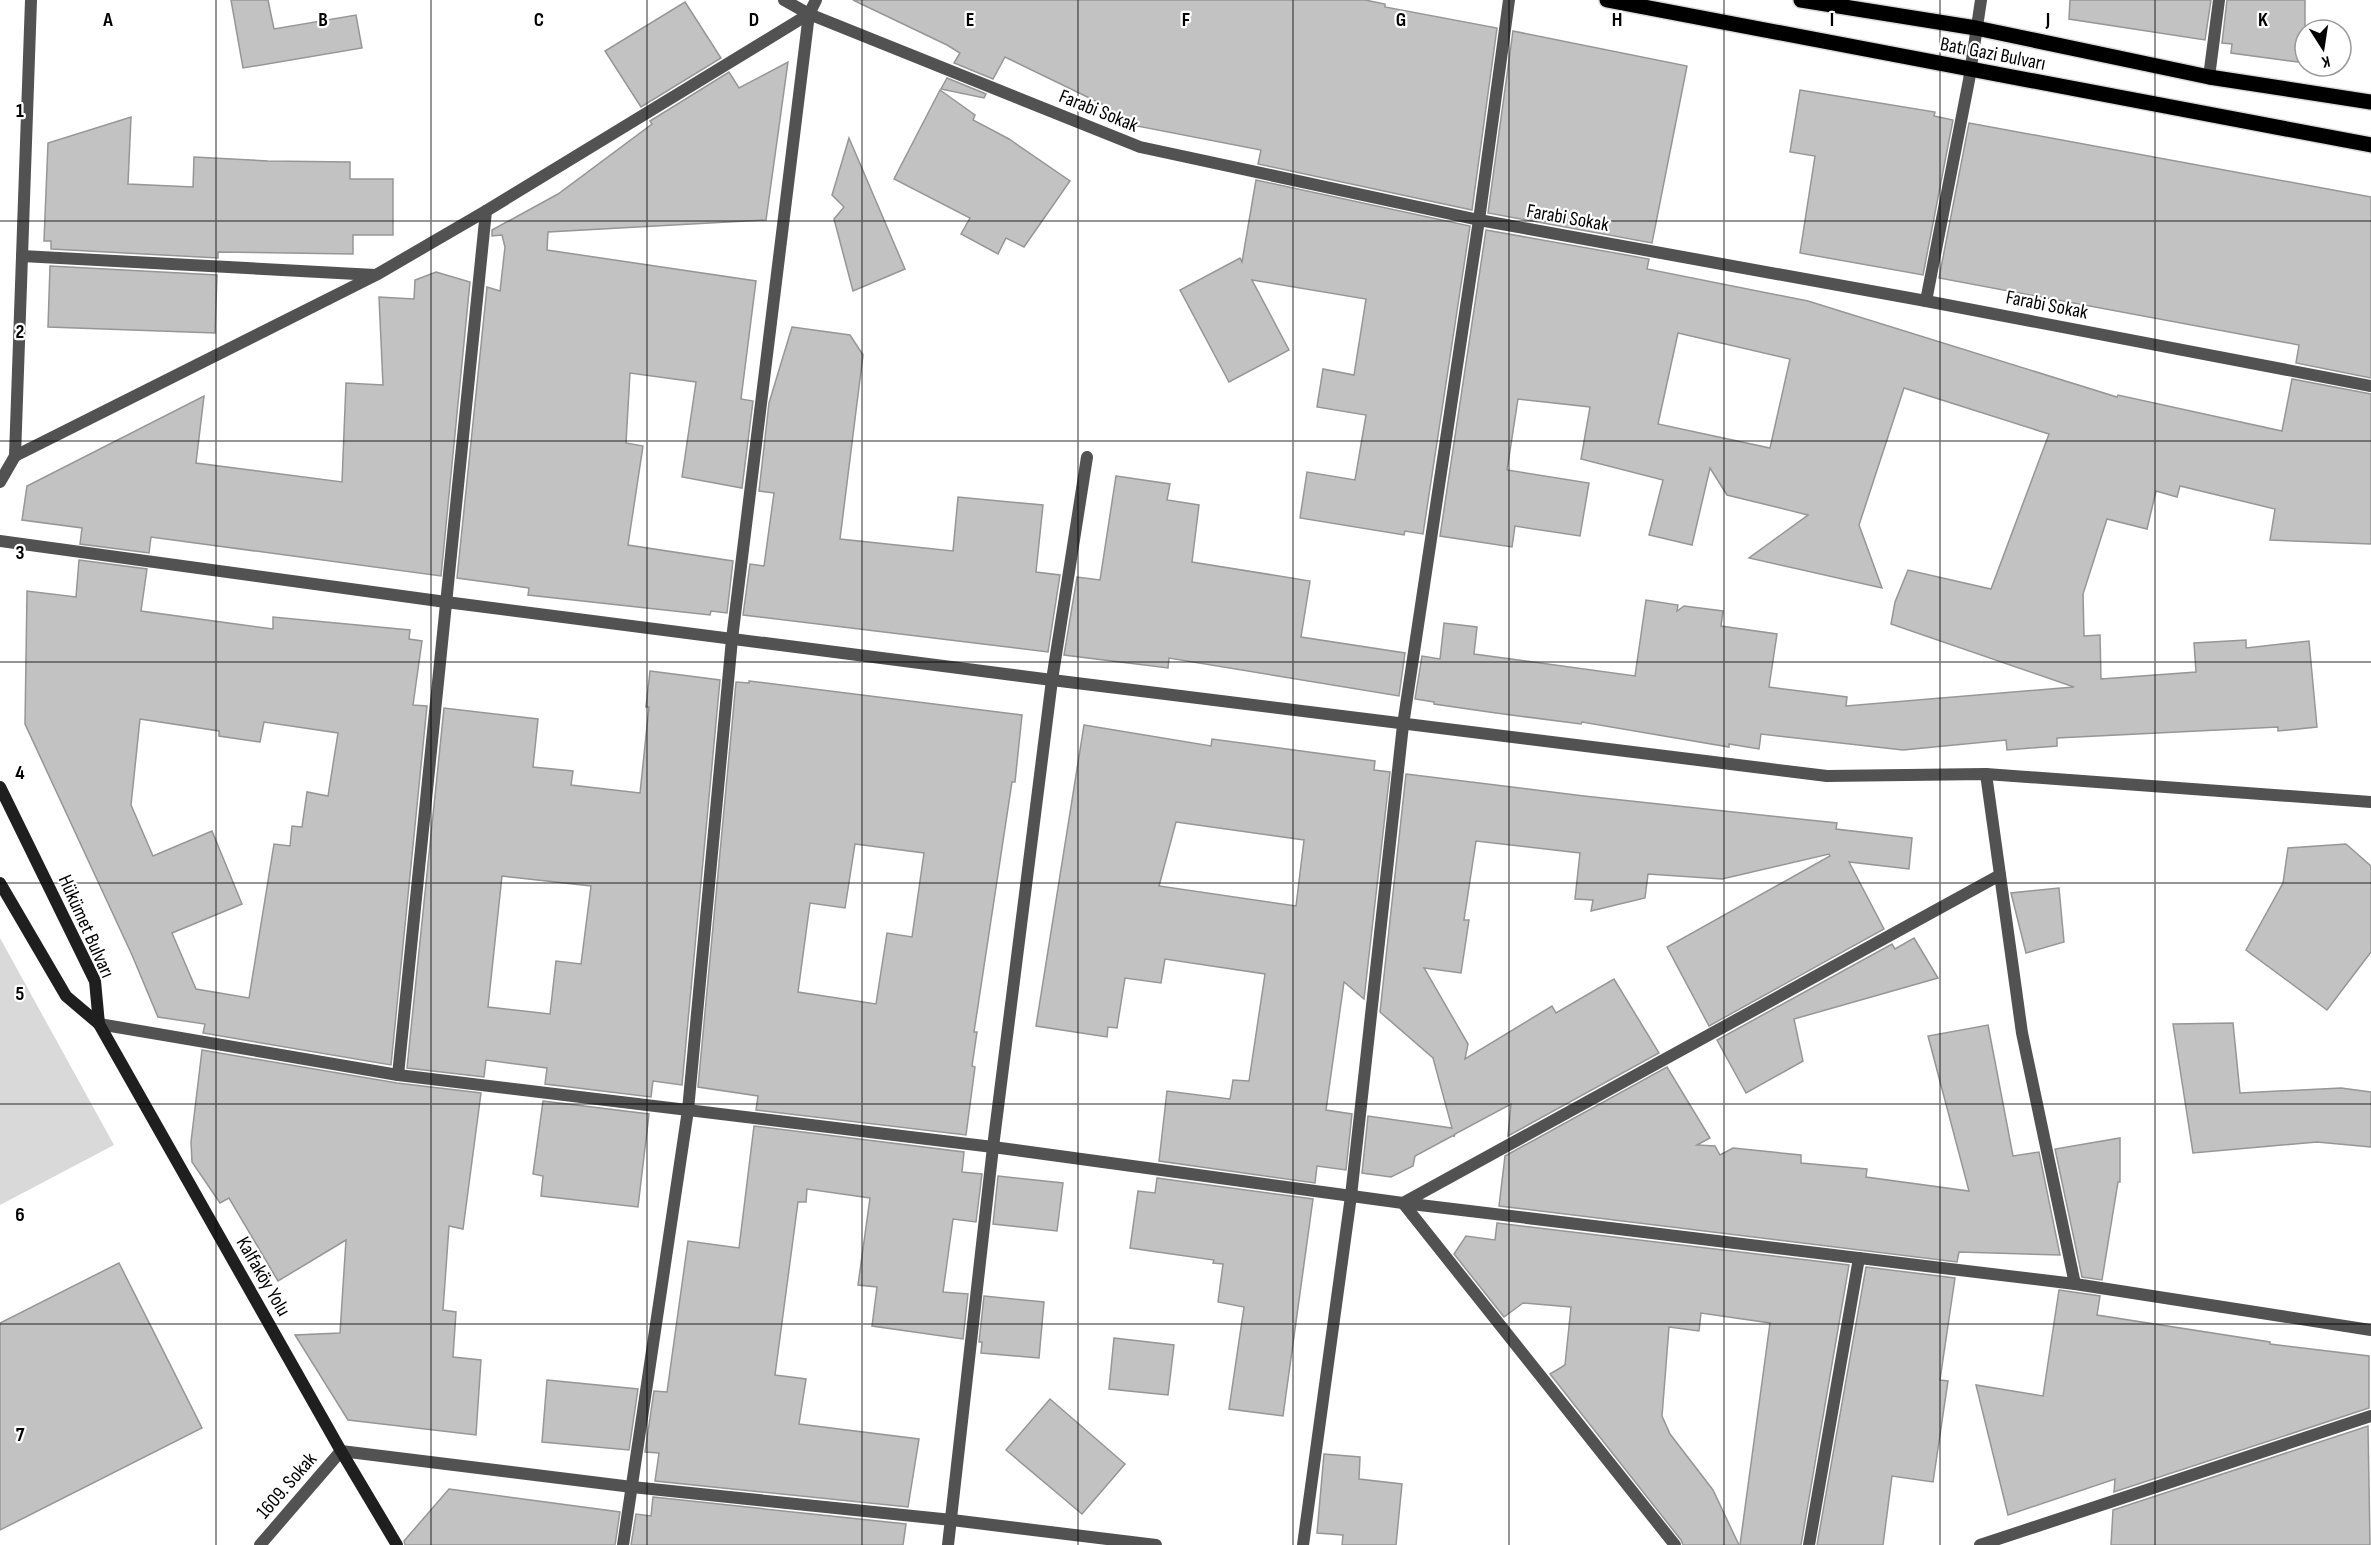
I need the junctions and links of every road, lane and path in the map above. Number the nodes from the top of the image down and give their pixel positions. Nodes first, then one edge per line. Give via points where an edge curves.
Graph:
1 (31, 0) edge
2 (784, 0) edge
3 (816, 0) edge
4 (1509, 0) edge
5 (1607, 0) edge
6 (1801, 0) edge
7 (1981, 0) edge
8 (2219, 0) edge
9 (809, 14) junction
10 (1976, 28) junction
11 (1970, 70) junction
12 (2209, 77) junction
13 (2371, 102) edge
14 (2371, 145) edge
15 (486, 211) junction
16 (1479, 220) junction
17 (22, 256) junction
18 (376, 275) junction
19 (1926, 301) junction
20 (2371, 386) edge
21 (15, 456) junction
22 (1088, 457) dead end
23 (0, 482) edge
24 (0, 541) edge
25 (446, 602) junction
26 (732, 639) junction
27 (1052, 680) junction
28 (1403, 725) junction
29 (1986, 774) junction
30 (0, 787) edge
31 (2371, 802) edge
32 (2000, 875) junction
33 (0, 883) edge
34 (99, 1024) junction
35 (398, 1075) junction
36 (688, 1110) junction
37 (993, 1147) junction
38 (1351, 1196) junction
39 (1403, 1203) junction
40 (1859, 1258) junction
41 (2074, 1284) junction
42 (2371, 1330) edge
43 (2371, 1416) edge
44 (341, 1451) junction
45 (632, 1487) junction
46 (952, 1520) junction
47 (260, 1545) edge
48 (397, 1545) edge
49 (623, 1545) edge
50 (948, 1545) edge
51 (1156, 1545) edge
52 (1303, 1545) edge
53 (1675, 1545) edge
54 (1809, 1545) edge
55 (1980, 1545) edge

1 - 17 street
2 - 9 street, Farabi Sokak
3 - 9 street
4 - 16 street
5 - 11 main road, Batı Gazi Bulvarı
6 - 10 main road, Batı Gazi Bulvarı
7 - 10 street
8 - 12 street
9 - 15 street
9 - 16 street, Farabi Sokak via 1140,147
9 - 26 street
10 - 11 street
10 - 12 main road, Batı Gazi Bulvarı
11 - 14 main road, Batı Gazi Bulvarı
11 - 19 street
12 - 13 main road, Batı Gazi Bulvarı
15 - 18 street
15 - 25 street
16 - 19 street, Farabi Sokak
16 - 28 street
17 - 18 street
17 - 21 street
18 - 21 street
19 - 20 street, Farabi Sokak
21 - 23 street
22 - 27 street
24 - 25 street
25 - 26 street
25 - 35 street
26 - 27 street
26 - 36 street
27 - 28 street
27 - 37 street
28 - 29 street via 1827,776
28 - 38 street
29 - 31 street
29 - 32 street
30 - 34 main road, Hükümet Bulvarı via 95,981
32 - 39 street
32 - 41 street via 2022,1033
33 - 34 main road via 66,996
34 - 35 street
34 - 44 main road, Kalfaköy Yolu
35 - 36 street
36 - 37 street
36 - 45 street
37 - 38 street
37 - 46 street
38 - 39 street
38 - 52 street
39 - 40 street
39 - 53 street
40 - 41 street
40 - 54 street
41 - 42 street
43 - 55 street
44 - 45 street
44 - 47 street, 1609. Sokak
44 - 48 main road, Kalfaköy Yolu
45 - 46 street
45 - 49 street
46 - 50 street
46 - 51 street

